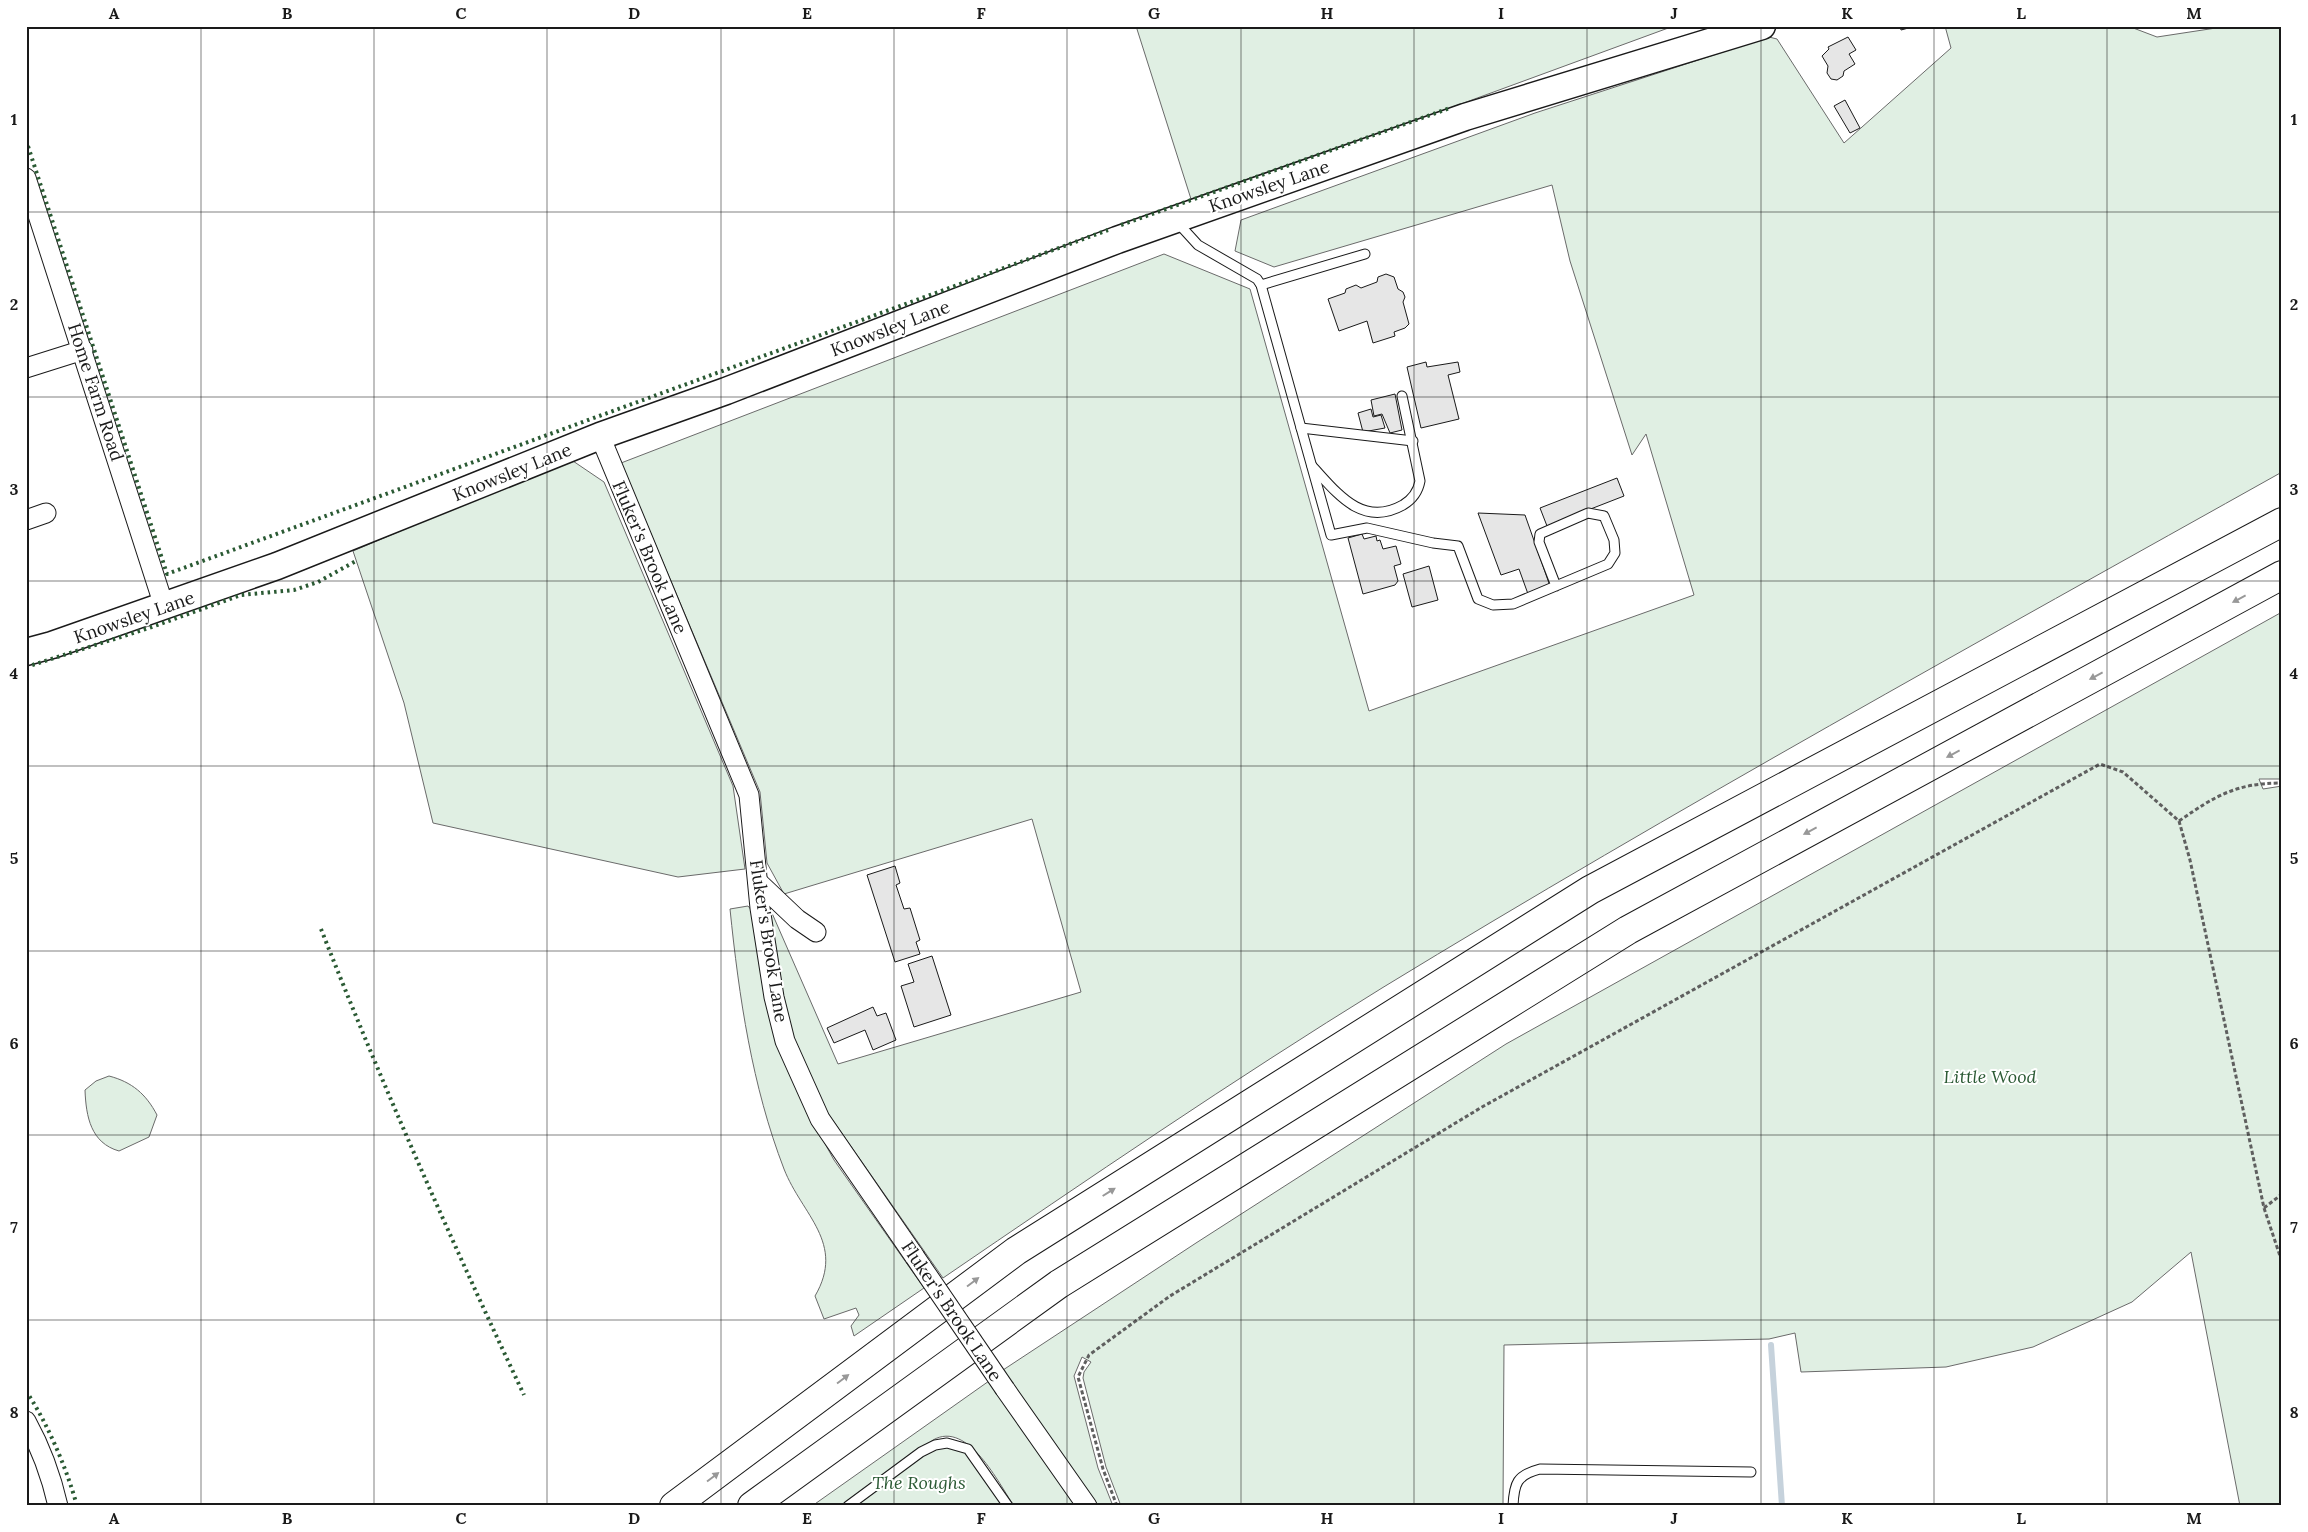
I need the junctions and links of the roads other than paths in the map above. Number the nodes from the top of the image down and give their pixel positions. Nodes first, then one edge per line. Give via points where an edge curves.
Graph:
1 (1762, 26) edge
2 (26, 178) edge
3 (1175, 220) junction
4 (1365, 254) dead end
5 (1261, 285) junction
6 (83, 350) junction
7 (26, 368) edge
8 (1402, 396) dead end
9 (1301, 428) junction
10 (600, 436) junction
11 (1413, 441) junction
12 (1311, 465) junction
13 (46, 513) dead end
14 (26, 520) edge
15 (2282, 522) edge
16 (2282, 576) edge
17 (1556, 586) junction
18 (164, 606) junction
19 (26, 652) edge
20 (758, 882) junction
21 (816, 932) dead end
22 (26, 1421) edge
23 (1751, 1472) dead end
24 (58, 1506) edge
25 (674, 1506) edge
26 (752, 1506) edge
27 (848, 1506) edge
28 (1008, 1506) edge
29 (1087, 1506) edge
30 (1512, 1506) edge

1 - 3 main road, Knowsley Lane via 1465,117
2 - 6 street, Home Farm Road
3 - 5 lane via 1198,245 1258,279
3 - 10 main road, Knowsley Lane via 726,392
4 - 5 lane
5 - 9 lane
6 - 7 street
6 - 18 street, Home Farm Road
8 - 11 lane
9 - 11 lane
9 - 12 lane
10 - 18 main road, Knowsley Lane via 277,566
10 - 20 street, Fluker's Brook Lane via 749,795
11 - 12 lane via 1419,488 1408,501 1390,510 1379,512 1354,508
12 - 17 lane via 1330,535 1367,528 1458,546 1478,599 1494,605 1512,604
13 - 14 street
25 -> 15 highway via 1016,1251 1590,890
16 -> 26 highway via 1628,930 1059,1284
17 - 17 lane via 1608,564 1615,553 1614,540 1604,516 1588,513 1540,534 1539,542
18 - 19 main road, Knowsley Lane
20 - 21 street via 797,919
20 - 29 street, Fluker's Brook Lane, bridge via 774,997 785,1042 820,1119
22 - 24 street via 39,1444
23 - 30 lane via 1540,1470 1528,1472 1519,1479 1514,1488
27 - 28 lane via 921,1452 947,1443 968,1449

